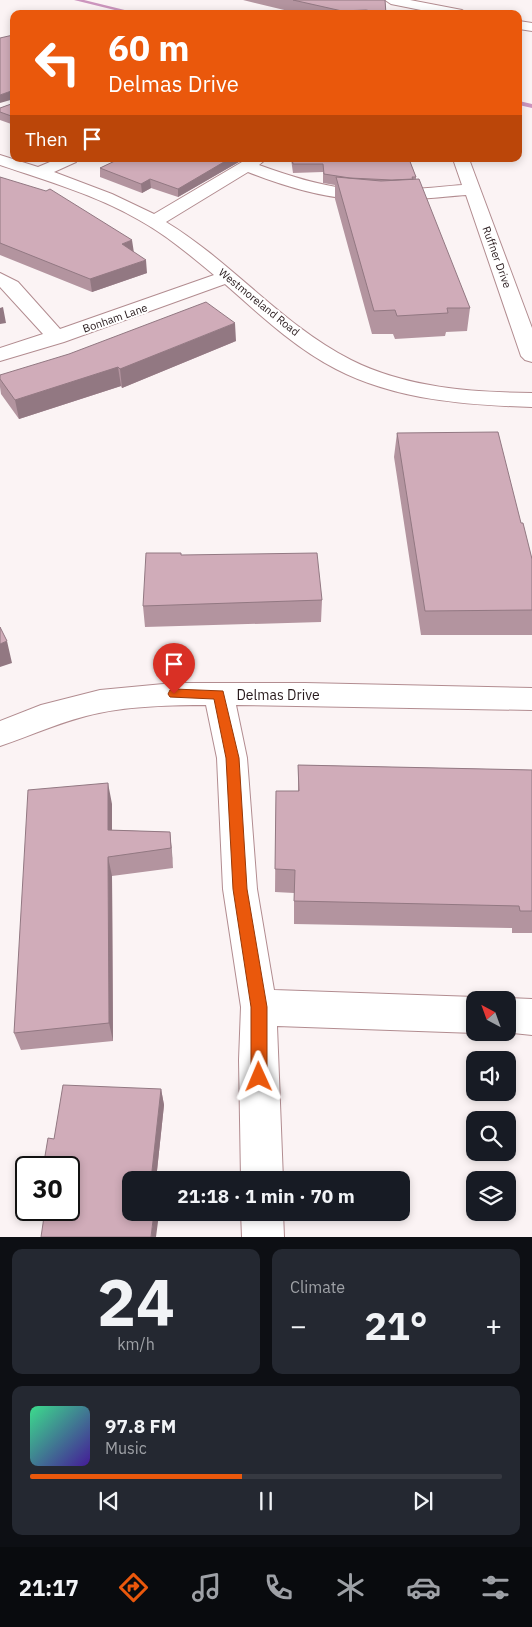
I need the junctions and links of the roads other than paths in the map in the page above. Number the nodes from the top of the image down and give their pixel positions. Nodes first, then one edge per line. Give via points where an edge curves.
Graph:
1 (391, 0) edge
2 (418, 6) edge
3 (440, 10) edge
4 (0, 160) edge
5 (63, 162) edge
6 (253, 162) edge
7 (462, 162) edge
8 (39, 173) junction
9 (472, 190) junction
10 (153, 222) junction
11 (228, 276) junction
12 (0, 279) edge
13 (57, 338) junction
14 (0, 355) edge
15 (532, 356) edge
16 (532, 400) edge
17 (219, 694) junction
18 (532, 699) edge
19 (0, 734) edge
20 (259, 1007) junction
21 (466, 1015) edge
22 (516, 1016) edge
23 (532, 1017) edge
24 (262, 1171) edge
25 (262, 1221) edge
26 (263, 1237) edge

1 - 2 street
2 - 3 street
4 - 8 street, Westmoreland Road
5 - 8 street
6 - 9 street via 277,177 336,192 373,194
6 - 10 street
7 - 9 street, Ruffner Drive
8 - 10 street, Westmoreland Road via 115,202
9 - 15 street, Ruffner Drive
10 - 11 street, Westmoreland Road
11 - 13 street, Bonham Lane
11 - 16 street, Westmoreland Road via 315,347 381,380 447,396
12 - 13 street via 12,286
13 - 14 street, Bonham Lane
17 - 18 street, Delmas Drive
17 - 19 street, Delmas Drive via 174,694 100,701 41,717
17 - 20 street via 232,758 240,889
20 - 21 street
20 - 24 street
22 - 23 street
25 - 26 street

